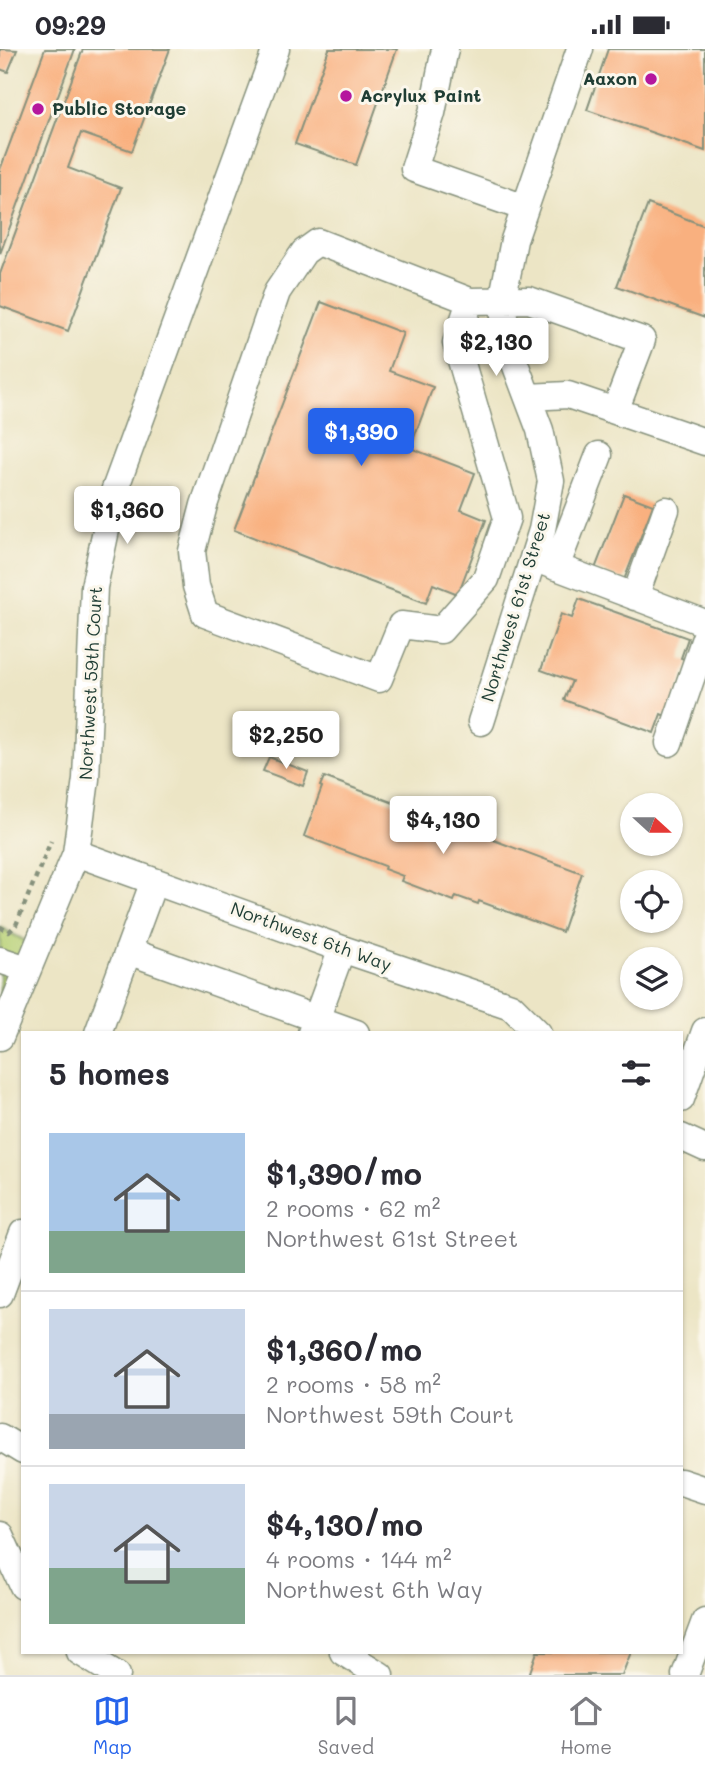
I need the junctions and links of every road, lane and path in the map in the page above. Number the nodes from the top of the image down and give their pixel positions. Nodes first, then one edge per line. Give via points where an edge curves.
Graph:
1 (276, 49) edge
2 (445, 49) edge
3 (580, 49) edge
4 (525, 208) junction
5 (470, 301) junction
6 (502, 302) junction
7 (528, 397) junction
8 (615, 411) junction
9 (705, 442) edge
10 (599, 455) dead end
11 (666, 510) dead end
12 (545, 563) junction
13 (635, 597) junction
14 (705, 622) edge
15 (705, 638) edge
16 (481, 722) dead end
17 (669, 743) dead end
18 (76, 853) junction
19 (154, 881) junction
20 (342, 949) junction
21 (128, 951) junction
22 (0, 960) edge
23 (27, 969) junction
24 (314, 1026) edge
25 (98, 1031) edge
26 (344, 1031) edge
27 (536, 1031) edge
28 (705, 1031) edge
29 (0, 1037) edge
30 (683, 1093) edge
31 (683, 1138) edge
32 (705, 1148) edge
33 (21, 1238) edge
34 (0, 1294) edge
35 (0, 1437) edge
36 (21, 1450) edge
37 (683, 1483) edge
38 (705, 1490) edge
39 (0, 1535) edge
40 (21, 1582) edge
41 (705, 1621) edge
42 (83, 1654) edge
43 (347, 1654) edge
44 (374, 1668) edge
45 (117, 1675) edge
46 (685, 1675) edge

1 - 18 street, Northwest 59th Court via 114,492 94,587 86,779
2 - 4 street via 414,169
3 - 4 street, Northwest 61st Street
4 - 6 street, Northwest 61st Street
5 - 5 street via 318,242 304,253 277,292 204,505 192,551 205,614 379,679 401,625 441,630 486,579 507,518 456,343
5 - 6 street
6 - 7 street, Northwest 61st Street via 508,345
6 - 8 street via 529,299 642,340
7 - 8 street via 568,395
7 - 12 street, Northwest 61st Street via 551,481 542,530
8 - 9 street
10 - 12 street
11 - 13 street
12 - 13 street
12 - 16 street, Northwest 61st Street
13 - 14 street
15 - 17 street
18 - 19 street, Northwest 6th Way
18 - 23 street, Northwest 59th Court
19 - 20 street, Northwest 6th Way
19 - 21 street
20 - 24 street
20 - 27 street, Northwest 6th Way via 511,1006
21 - 24 street
21 - 25 street
22 - 23 street
23 - 29 street, Northwest 59th Court
24 - 26 street
28 - 30 street
31 - 32 street
33 - 34 street
35 - 36 street
37 - 38 street
39 - 40 street
41 - 46 street
42 - 45 street
43 - 44 street

